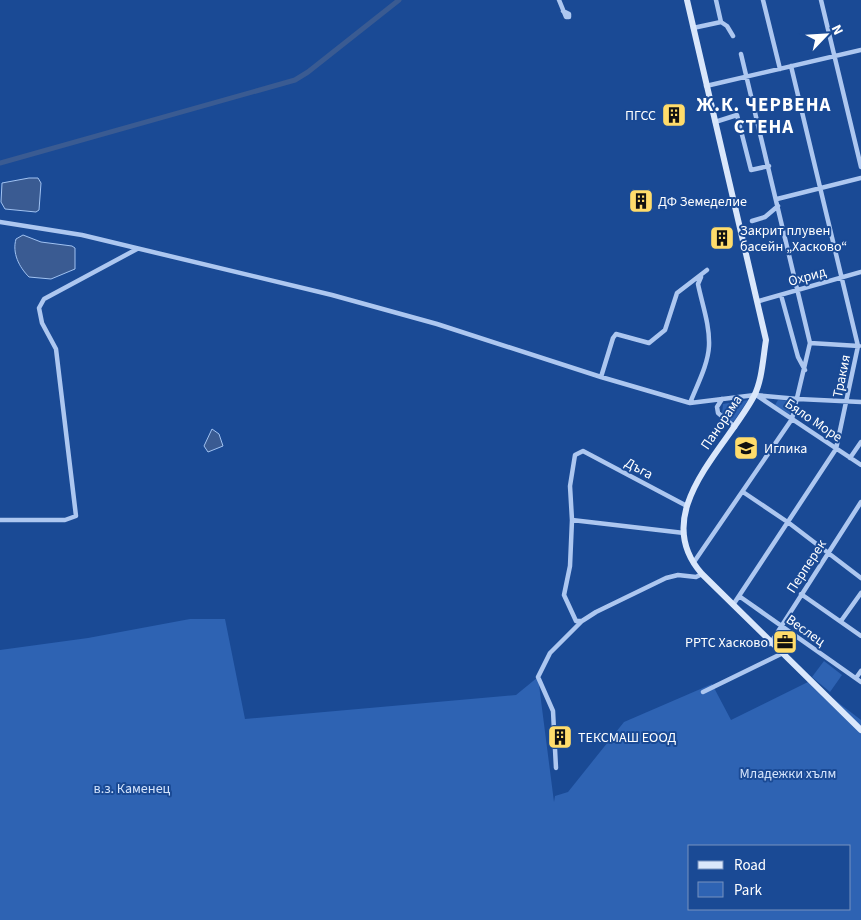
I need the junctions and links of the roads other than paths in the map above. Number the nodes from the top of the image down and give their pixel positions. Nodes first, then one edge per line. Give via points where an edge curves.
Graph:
1 (559, 0) edge
2 (686, 0) edge
3 (716, 0) edge
4 (764, 0) edge
5 (821, 0) edge
6 (564, 11) dead end
7 (721, 22) junction
8 (693, 28) junction
9 (733, 36) dead end
10 (861, 50) edge
11 (742, 54) dead end
12 (835, 57) junction
13 (791, 66) junction
14 (780, 69) junction
15 (747, 76) junction
16 (706, 86) junction
17 (715, 122) junction
18 (769, 166) junction
19 (861, 167) edge
20 (861, 178) edge
21 (820, 188) junction
22 (777, 199) junction
23 (778, 206) junction
24 (752, 221) dead end
25 (0, 222) edge
26 (137, 249) junction
27 (707, 270) dead end
28 (861, 272) edge
29 (700, 277) junction
30 (841, 278) junction
31 (798, 289) junction
32 (782, 295) junction
33 (759, 301) junction
34 (810, 343) junction
35 (860, 346) edge
36 (805, 370) junction
37 (601, 377) junction
38 (755, 394) junction
39 (722, 399) junction
40 (798, 399) junction
41 (847, 401) junction
42 (861, 402) edge
43 (690, 403) junction
44 (792, 419) junction
45 (734, 426) junction
46 (861, 442) edge
47 (836, 449) junction
48 (850, 458) junction
49 (861, 465) edge
50 (743, 492) junction
51 (861, 502) edge
52 (685, 505) junction
53 (0, 520) edge
54 (572, 520) junction
55 (789, 523) junction
56 (684, 533) junction
57 (829, 553) junction
58 (693, 564) junction
59 (702, 574) junction
60 (861, 578) edge
61 (861, 592) edge
62 (801, 594) junction
63 (739, 596) junction
64 (732, 605) junction
65 (582, 621) junction
66 (840, 621) junction
67 (781, 626) junction
68 (861, 636) edge
69 (770, 644) junction
70 (781, 654) junction
71 (861, 671) edge
72 (856, 678) junction
73 (861, 682) edge
74 (703, 692) dead end
75 (861, 730) edge
76 (556, 768) dead end

1 - 6 street
2 - 8 street, Панорама
3 - 7 street
4 - 14 street
5 - 12 street
7 - 8 street
7 - 9 street
8 - 16 street, Панорама
10 - 12 street
11 - 15 street
12 - 13 street
12 - 19 street
13 - 14 street
13 - 21 street, Тракия
14 - 15 street
15 - 16 street
15 - 18 street
16 - 17 street, Панорама
17 - 18 street via 737,116 751,170
17 - 33 street, Панорама
18 - 22 street
20 - 21 street
21 - 22 street
21 - 30 street, Тракия
22 - 23 street
23 - 24 street via 765,217
23 - 31 street
25 - 26 street via 82,235
26 - 37 street via 389,311
26 - 53 street via 44,299 39,308 42,323 56,350 76,516 66,520
27 - 29 street
28 - 30 street, Охрид
29 - 37 street via 677,293 665,330 650,343 616,334 612,338
29 - 43 street via 698,284 709,347
30 - 31 street, Охрид
30 - 35 street, Тракия
31 - 32 street, Охрид
31 - 34 street
32 - 33 street, Охрид
32 - 36 street via 798,357
33 - 38 street, Панорама via 766,340
34 - 35 street
34 - 36 street
35 - 41 street, Тракия
36 - 40 street
37 - 43 street
38 - 39 street
38 - 40 street
38 - 44 street, Бяло Море
38 - 45 street, Панорама
39 - 43 street
39 - 45 street via 717,407 718,413
40 - 41 street
40 - 44 street
41 - 42 street
41 - 47 street, Тракия
44 - 47 street, Бяло Море
44 - 50 street
45 - 52 street, Панорама via 696,482
46 - 48 street
47 - 48 street, Бяло Море
47 - 55 street, Тракия
48 - 49 street, Бяло Море
50 - 55 street
50 - 58 street
51 - 57 street, Перперек
52 - 54 street, Дъга via 583,451 575,455 570,486
52 - 56 street, Панорама
54 - 56 street
54 - 65 street via 570,566 564,600 576,621
55 - 57 street
55 - 63 street, Тракия
56 - 58 street, Панорама via 685,546
57 - 60 street
57 - 62 street, Перперек
58 - 59 street, Панорама
59 - 64 street, Панорама
59 - 65 street via 696,577 678,574 656,581
61 - 66 street
62 - 66 street
62 - 67 street, Перперек
63 - 64 street, Тракия
63 - 67 street, Веслец
64 - 69 street, Панорама
65 - 76 street via 550,653 538,677 553,712
66 - 68 street
67 - 69 street, Перперек
67 - 72 street, Веслец
69 - 70 street, Панорама
70 - 74 street
70 - 75 street, Панорама
71 - 72 street
72 - 73 street, Веслец

